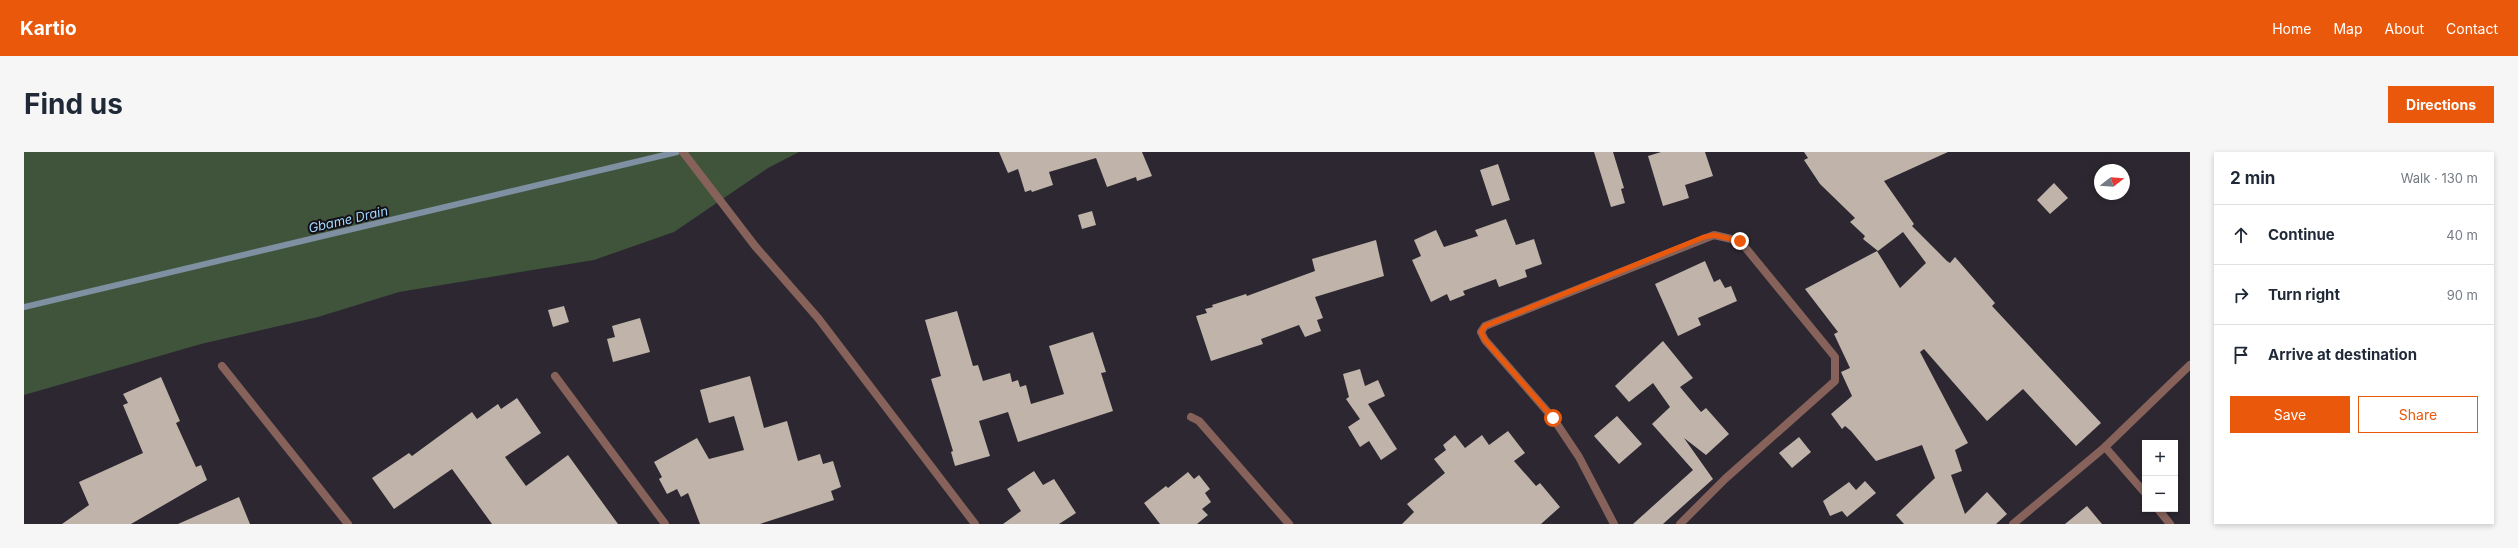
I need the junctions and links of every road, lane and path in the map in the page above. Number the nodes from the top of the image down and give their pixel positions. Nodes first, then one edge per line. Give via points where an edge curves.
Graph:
1 (683, 152) edge
2 (2190, 365) edge
3 (222, 366) dead end
4 (554, 376) dead end
5 (1191, 417) dead end
6 (2105, 447) junction
7 (2142, 490) edge
8 (2160, 512) edge
9 (348, 524) edge
10 (665, 524) edge
11 (975, 524) edge
12 (1289, 524) edge
13 (1614, 524) edge
14 (1680, 524) edge
15 (2012, 524) edge
16 (2170, 524) edge

1 - 11 street via 755,246 818,318
2 - 6 street
3 - 9 street
4 - 10 street
5 - 12 street via 1198,421
6 - 7 street
6 - 15 street
8 - 16 street
13 - 14 street via 1579,457 1553,418 1485,340 1481,332 1485,326 1714,235 1740,241 1835,357 1835,381 1725,479

